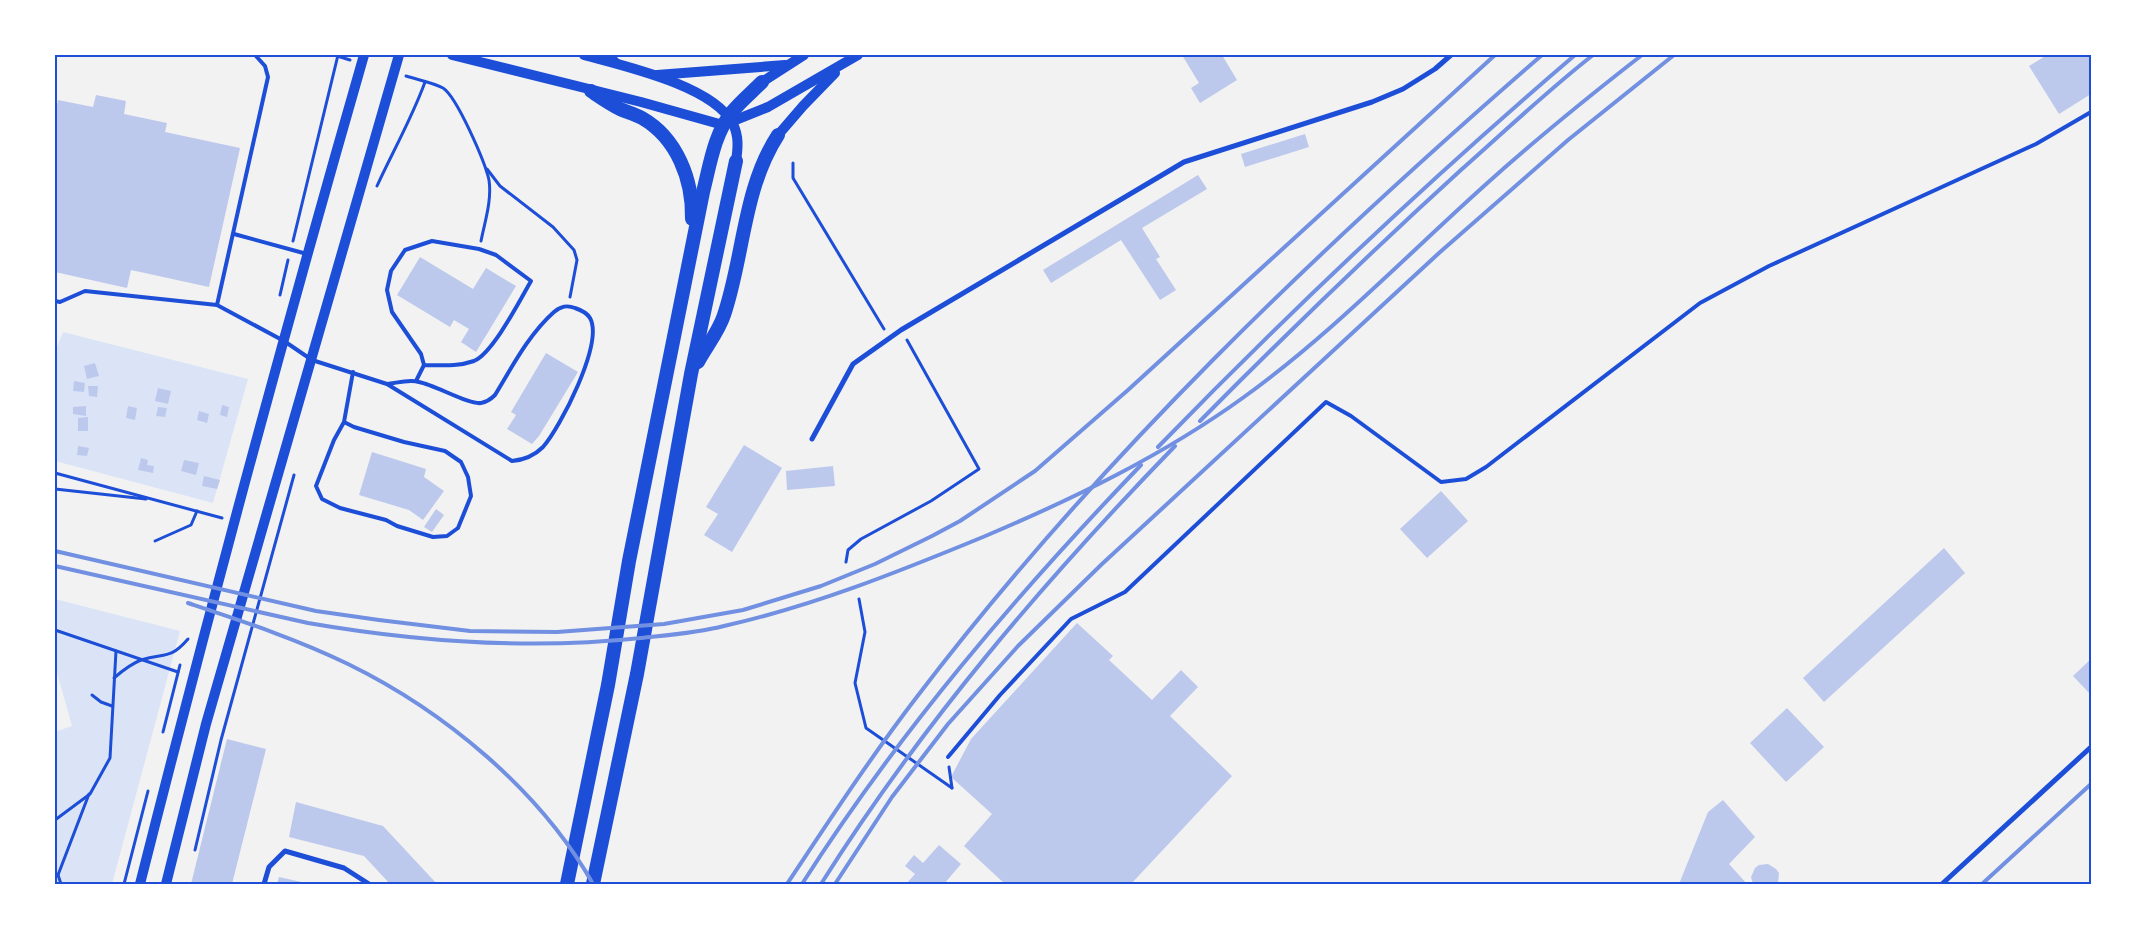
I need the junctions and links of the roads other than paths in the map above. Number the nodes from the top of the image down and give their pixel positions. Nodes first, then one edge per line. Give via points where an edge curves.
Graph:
1 (255, 55) edge
2 (364, 55) edge
3 (399, 55) edge
4 (452, 55) edge
5 (584, 55) edge
6 (612, 55) edge
7 (804, 55) edge
8 (858, 55) edge
9 (1451, 55) edge
10 (845, 63) junction
11 (786, 65) junction
12 (626, 67) junction
13 (652, 75) junction
14 (762, 82) joint
15 (591, 91) junction
16 (2091, 112) edge
17 (728, 122) junction
18 (778, 135) joint
19 (736, 161) joint
20 (234, 234) junction
21 (307, 254) junction
22 (689, 258) junction
23 (55, 301) edge
24 (217, 306) junction
25 (284, 341) junction
26 (312, 360) junction
27 (424, 364) junction
28 (353, 372) junction
29 (691, 374) junction
30 (416, 381) junction
31 (388, 384) junction
32 (344, 422) junction
33 (812, 439) dead end
34 (2091, 747) edge
35 (948, 757) road end
36 (140, 884) edge
37 (166, 884) edge
38 (264, 884) edge
39 (369, 884) edge
40 (567, 884) edge
41 (594, 884) edge
42 (1942, 884) edge

1 - 20 lane via 265,66 268,77
2 - 21 main road
3 - 26 main road
4 - 15 main road
5 - 12 main road
6 - 12 lane
7 - 11 main road
8 - 10 main road
9 - 33 street via 1403,89 1372,102 1184,162 902,330 853,364
10 - 17 main road via 792,94
10 - 18 main road
11 - 13 main road
11 - 14 main road
12 - 13 main road
13 - 17 main road via 708,97 721,108
14 - 17 highway
15 - 17 main road
15 - 22 highway via 640,117 671,144 690,189
16 - 35 lane via 2036,144 1769,266 1700,303 1466,479 1441,482 1326,402 1125,592 1072,619 1000,695
17 - 19 main road via 737,134
17 - 22 highway via 705,184
18 - 29 highway via 754,188 723,318
19 - 29 highway
20 - 21 lane
20 - 24 lane
21 - 25 main road
22 - 40 highway
23 - 24 lane via 60,302 85,291
24 - 25 lane
25 - 26 lane
25 - 36 main road
26 - 28 lane
26 - 37 main road via 206,724
27 - 27 lane via 454,366 476,360 494,343 531,281 496,255 479,248 432,241 405,250 391,271 387,290 392,312 421,354
27 - 30 lane
28 - 31 lane
28 - 32 lane
29 - 41 highway via 637,674
30 - 31 lane
30 - 31 lane via 471,402 489,401 528,342 554,312 568,305 584,312 593,325 581,383 543,447 521,460 512,461
32 - 32 lane via 316,486 322,499 340,508 433,537 447,536 458,528 471,496 461,462 445,451 395,440
34 - 42 street
38 - 39 street via 269,867 285,851 344,868

